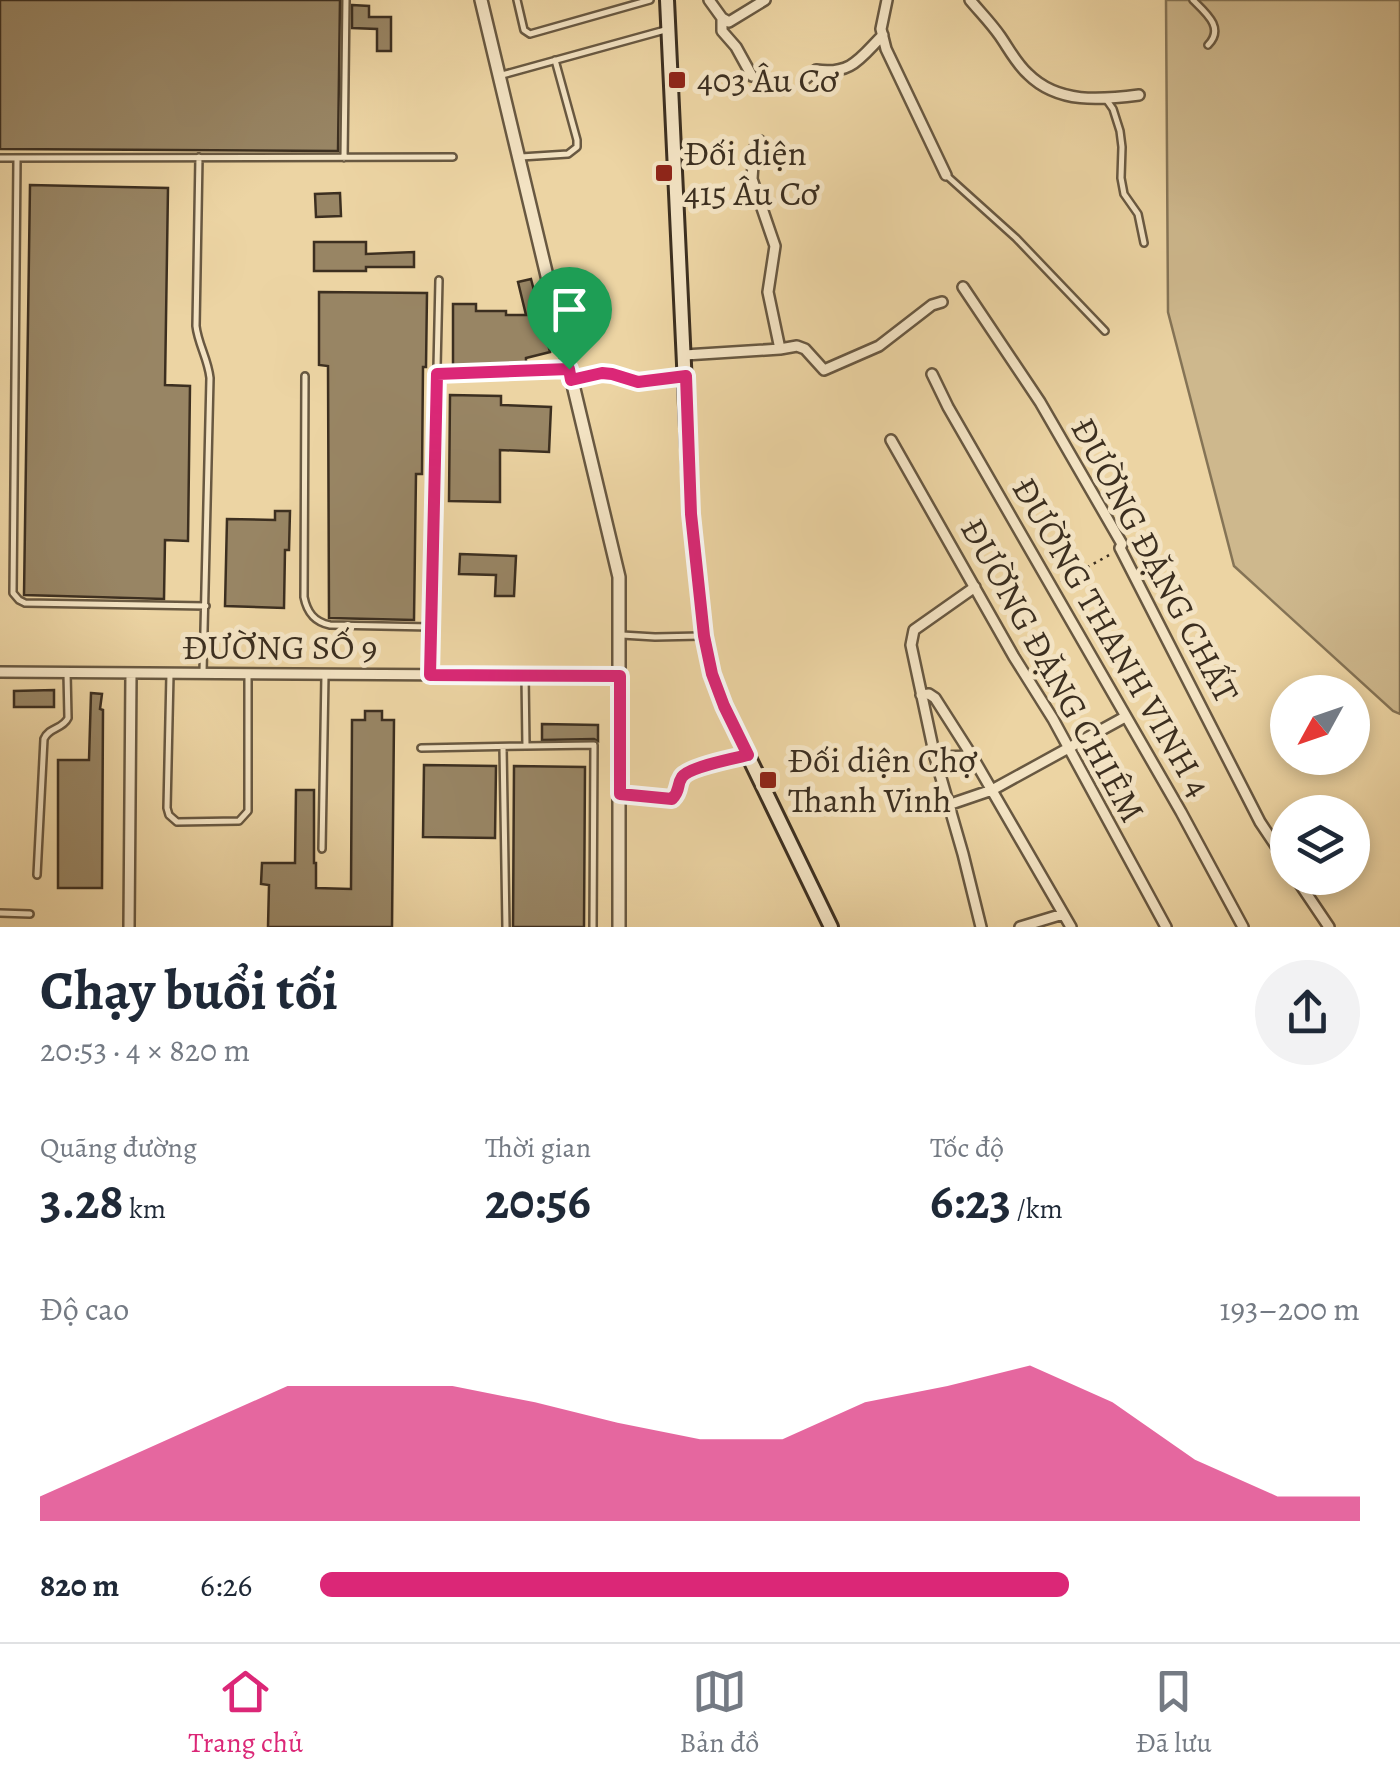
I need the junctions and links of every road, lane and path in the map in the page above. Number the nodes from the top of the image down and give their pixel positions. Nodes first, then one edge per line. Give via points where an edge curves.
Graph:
1 (346, 0) edge
2 (481, 0) edge
3 (517, 0) edge
4 (650, 0) edge
5 (667, 0) edge
6 (709, 0) edge
7 (765, 0) edge
8 (887, 0) edge
9 (970, 0) edge
10 (1194, 0) edge
11 (722, 18) junction
12 (668, 30) junction
13 (882, 35) junction
14 (1208, 45) dead end
15 (555, 60) junction
16 (499, 76) junction
17 (752, 76) dead end
18 (802, 80) dead end
19 (1139, 95) dead end
20 (1105, 98) junction
21 (760, 141) dead end
22 (199, 157) junction
23 (518, 157) junction
24 (0, 158) edge
25 (16, 158) junction
26 (344, 158) junction
27 (453, 158) dead end
28 (946, 175) joint
29 (1144, 243) dead end
30 (439, 280) dead end
31 (964, 288) dead end
32 (942, 302) dead end
33 (1104, 331) dead end
34 (780, 349) junction
35 (685, 355) junction
36 (437, 374) junction
37 (570, 374) junction
38 (932, 374) dead end
39 (305, 376) dead end
40 (686, 376) junction
41 (891, 440) dead end
42 (1120, 548) junction
43 (974, 587) junction
44 (1051, 587) junction
45 (206, 606) junction
46 (432, 627) junction
47 (620, 635) junction
48 (704, 636) junction
49 (0, 672) edge
50 (67, 673) junction
51 (131, 674) junction
52 (170, 674) junction
53 (202, 674) junction
54 (248, 674) junction
55 (325, 674) junction
56 (430, 675) junction
57 (524, 676) junction
58 (620, 676) junction
59 (921, 696) junction
60 (1124, 717) junction
61 (503, 746) junction
62 (526, 746) junction
63 (421, 748) dead end
64 (1068, 748) junction
65 (748, 755) junction
66 (972, 756) junction
67 (934, 757) junction
68 (992, 790) junction
69 (620, 794) junction
70 (948, 804) junction
71 (1270, 837) edge
72 (322, 849) dead end
73 (37, 875) dead end
74 (1307, 895) edge
75 (0, 913) edge
76 (30, 914) dead end
77 (1063, 914) junction
78 (128, 927) edge
79 (506, 927) edge
80 (593, 927) edge
81 (619, 927) edge
82 (832, 927) edge
83 (981, 927) edge
84 (1020, 927) edge
85 (1070, 927) edge
86 (1166, 927) edge
87 (1244, 927) edge
88 (1329, 927) edge

1 - 26 lane
2 - 16 street
3 - 4 lane via 530,34
5 - 12 main road
6 - 11 street
7 - 11 street via 730,22
8 - 13 street
9 - 20 street via 1028,75 1063,95
10 - 14 lane via 1214,26
11 - 17 street via 722,31
12 - 15 lane
12 - 35 main road
13 - 18 street via 842,71 816,70
13 - 28 street
15 - 16 lane
15 - 23 lane via 577,147 568,154
16 - 23 street
19 - 20 street
20 - 29 lane via 1120,131 1124,194
21 - 34 street via 752,178 775,246 768,292
22 - 25 lane
22 - 26 lane
22 - 45 lane via 196,326 210,378
23 - 37 street
24 - 25 lane
25 - 45 lane via 14,593 25,603
26 - 27 lane
28 - 33 lane
30 - 36 lane
31 - 42 street, ĐƯỜNG ĐẶNG CHẤT via 1040,402
32 - 34 street via 879,346 826,369 802,348
34 - 35 street
35 - 40 main road
36 - 37 lane
36 - 46 lane
37 - 40 lane via 638,382
37 - 47 street via 619,578
38 - 44 street, ĐƯỜNG THANH VINH 4
39 - 46 lane via 308,609 330,625
40 - 48 main road
41 - 43 street, ĐƯỜNG ĐẶNG CHIÊM
42 - 44 path
42 - 71 street, ĐƯỜNG ĐẶNG CHẤT
43 - 59 street via 914,630
43 - 64 street, ĐƯỜNG ĐẶNG CHIÊM
44 - 60 street, ĐƯỜNG THANH VINH 4
45 - 53 lane
46 - 56 lane
47 - 48 lane
47 - 58 street
48 - 65 main road via 712,674
49 - 50 street, ĐƯỜNG SỐ 9
50 - 51 street, ĐƯỜNG SỐ 9
50 - 73 lane via 68,718 44,738
51 - 52 street, ĐƯỜNG SỐ 9
51 - 78 street
52 - 53 street, ĐƯỜNG SỐ 9
52 - 54 lane via 168,808 176,822 239,821 248,812
53 - 54 street, ĐƯỜNG SỐ 9
54 - 55 street, ĐƯỜNG SỐ 9
55 - 56 street, ĐƯỜNG SỐ 9
55 - 72 lane
56 - 57 street, ĐƯỜNG SỐ 9
57 - 58 street, ĐƯỜNG SỐ 9
57 - 62 lane
58 - 69 street
59 - 66 street via 935,698
59 - 67 street
60 - 64 street
60 - 87 street, ĐƯỜNG THANH VINH 4
61 - 62 lane
61 - 63 lane
61 - 79 lane
62 - 80 lane via 594,745
64 - 68 street
64 - 86 street, ĐƯỜNG ĐẶNG CHIÊM
65 - 69 lane via 690,770 672,799
65 - 82 main road
66 - 67 street
66 - 68 street
67 - 70 street
68 - 70 street
68 - 77 street
69 - 81 street
70 - 83 street
74 - 88 street
75 - 76 lane
77 - 84 street
77 - 85 street

